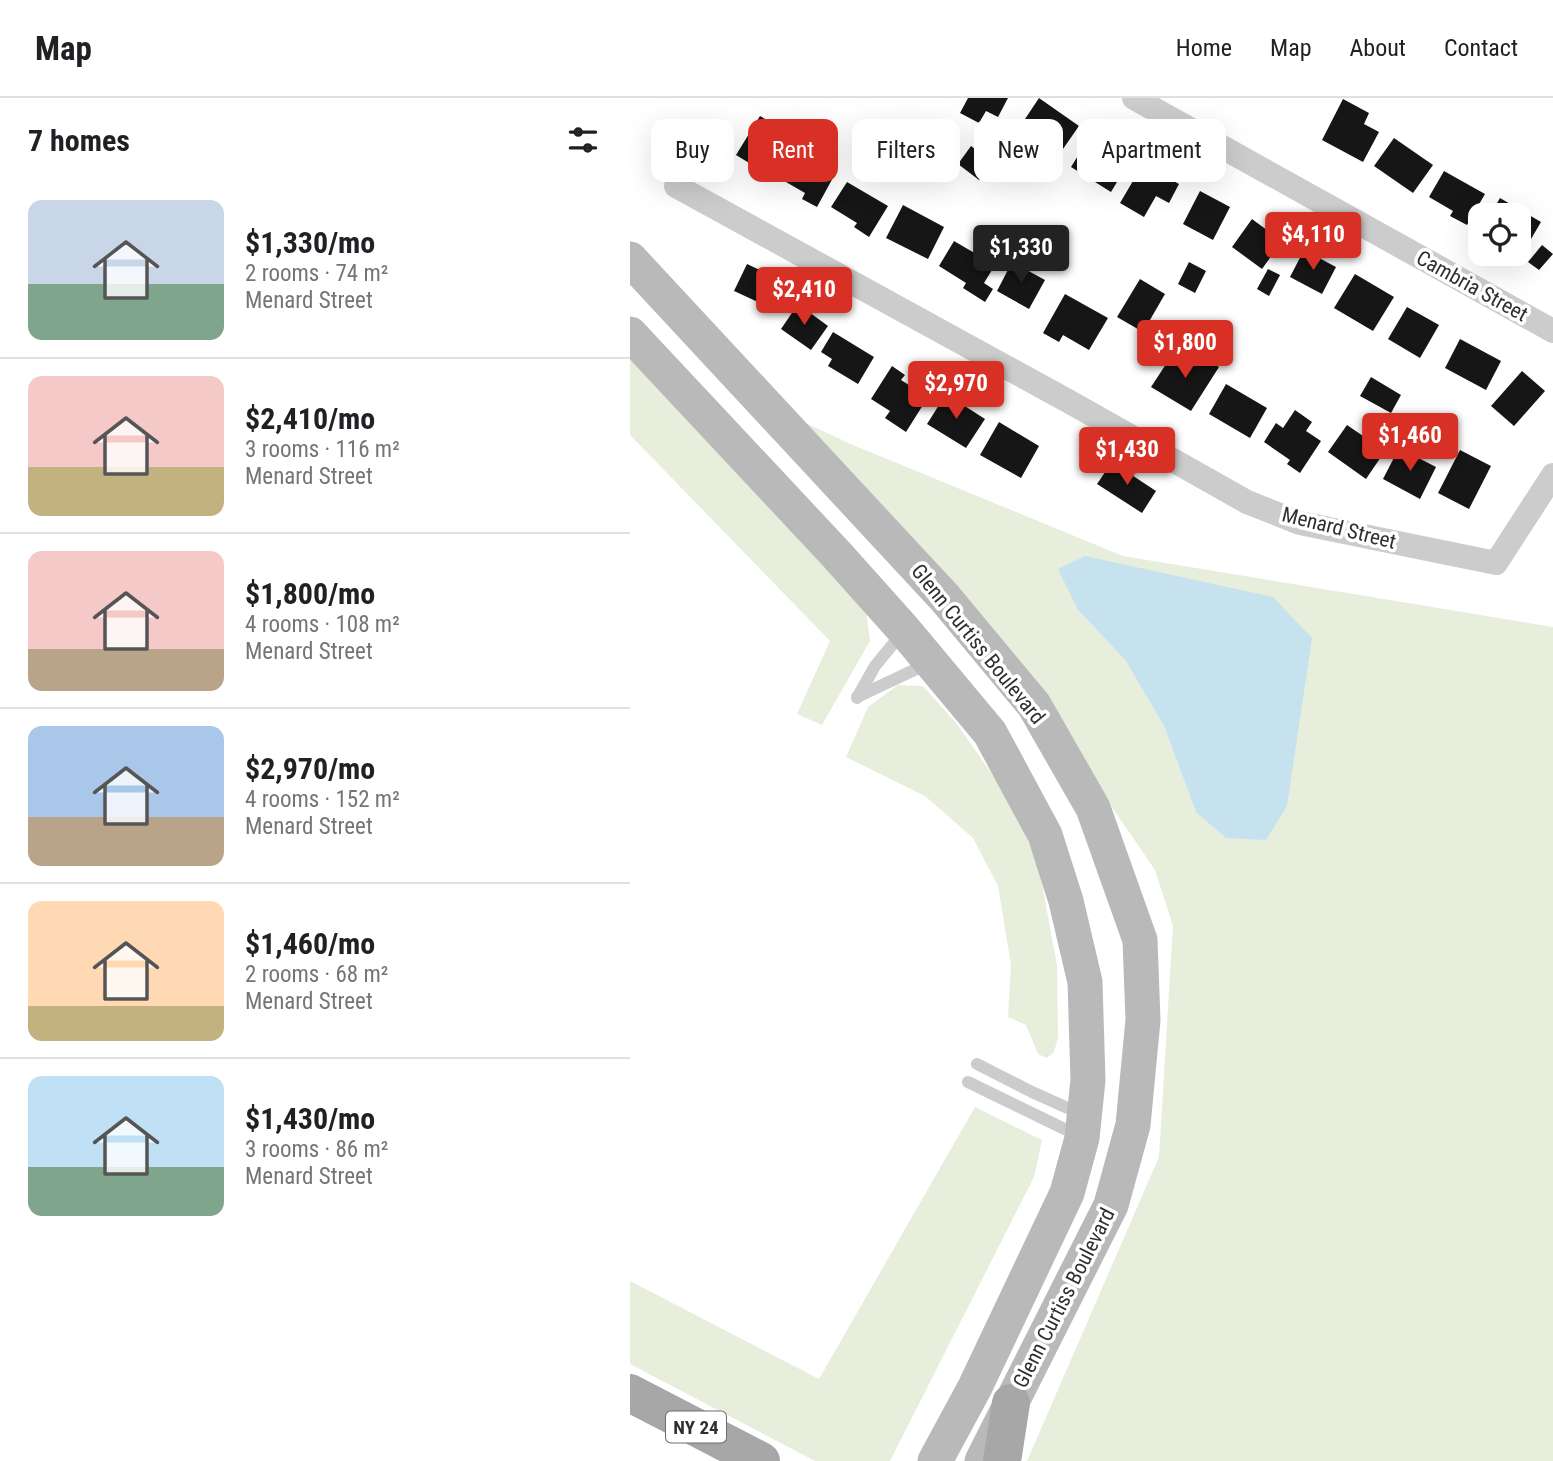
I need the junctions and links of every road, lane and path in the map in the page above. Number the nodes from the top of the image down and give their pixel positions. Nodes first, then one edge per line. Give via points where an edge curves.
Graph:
1 (1134, 98) edge
2 (676, 186) dead end
3 (630, 260) edge
4 (1553, 331) edge
5 (630, 334) edge
6 (1553, 475) edge
7 (904, 630) junction
8 (931, 663) junction
9 (977, 1064) dead end
10 (968, 1082) dead end
11 (1083, 1127) junction
12 (1127, 1147) junction
13 (630, 1393) edge
14 (1011, 1402) junction
15 (761, 1461) edge
16 (935, 1461) edge
17 (982, 1461) edge
18 (1002, 1461) edge

1 - 4 street, Cambria Street
2 - 6 street, Menard Street via 1247,502 1300,523 1496,563
3 - 12 main road, Glenn Curtiss Boulevard via 945,598 1034,705 1093,808 1140,940 1143,1020
5 - 7 main road, Glenn Curtiss Boulevard
7 - 8 main road, Glenn Curtiss Boulevard
7 - 8 lane via 856,698
8 - 11 main road, Glenn Curtiss Boulevard via 990,733 1045,835 1085,982 1088,1080
9 - 11 lane via 1032,1092
10 - 11 lane
11 - 12 main road
11 - 16 main road, Glenn Curtiss Boulevard via 1067,1193
12 - 14 main road, Glenn Curtiss Boulevard via 1111,1205
13 - 15 main road, NY 24
14 - 17 main road, Glenn Curtiss Boulevard
14 - 18 main road

